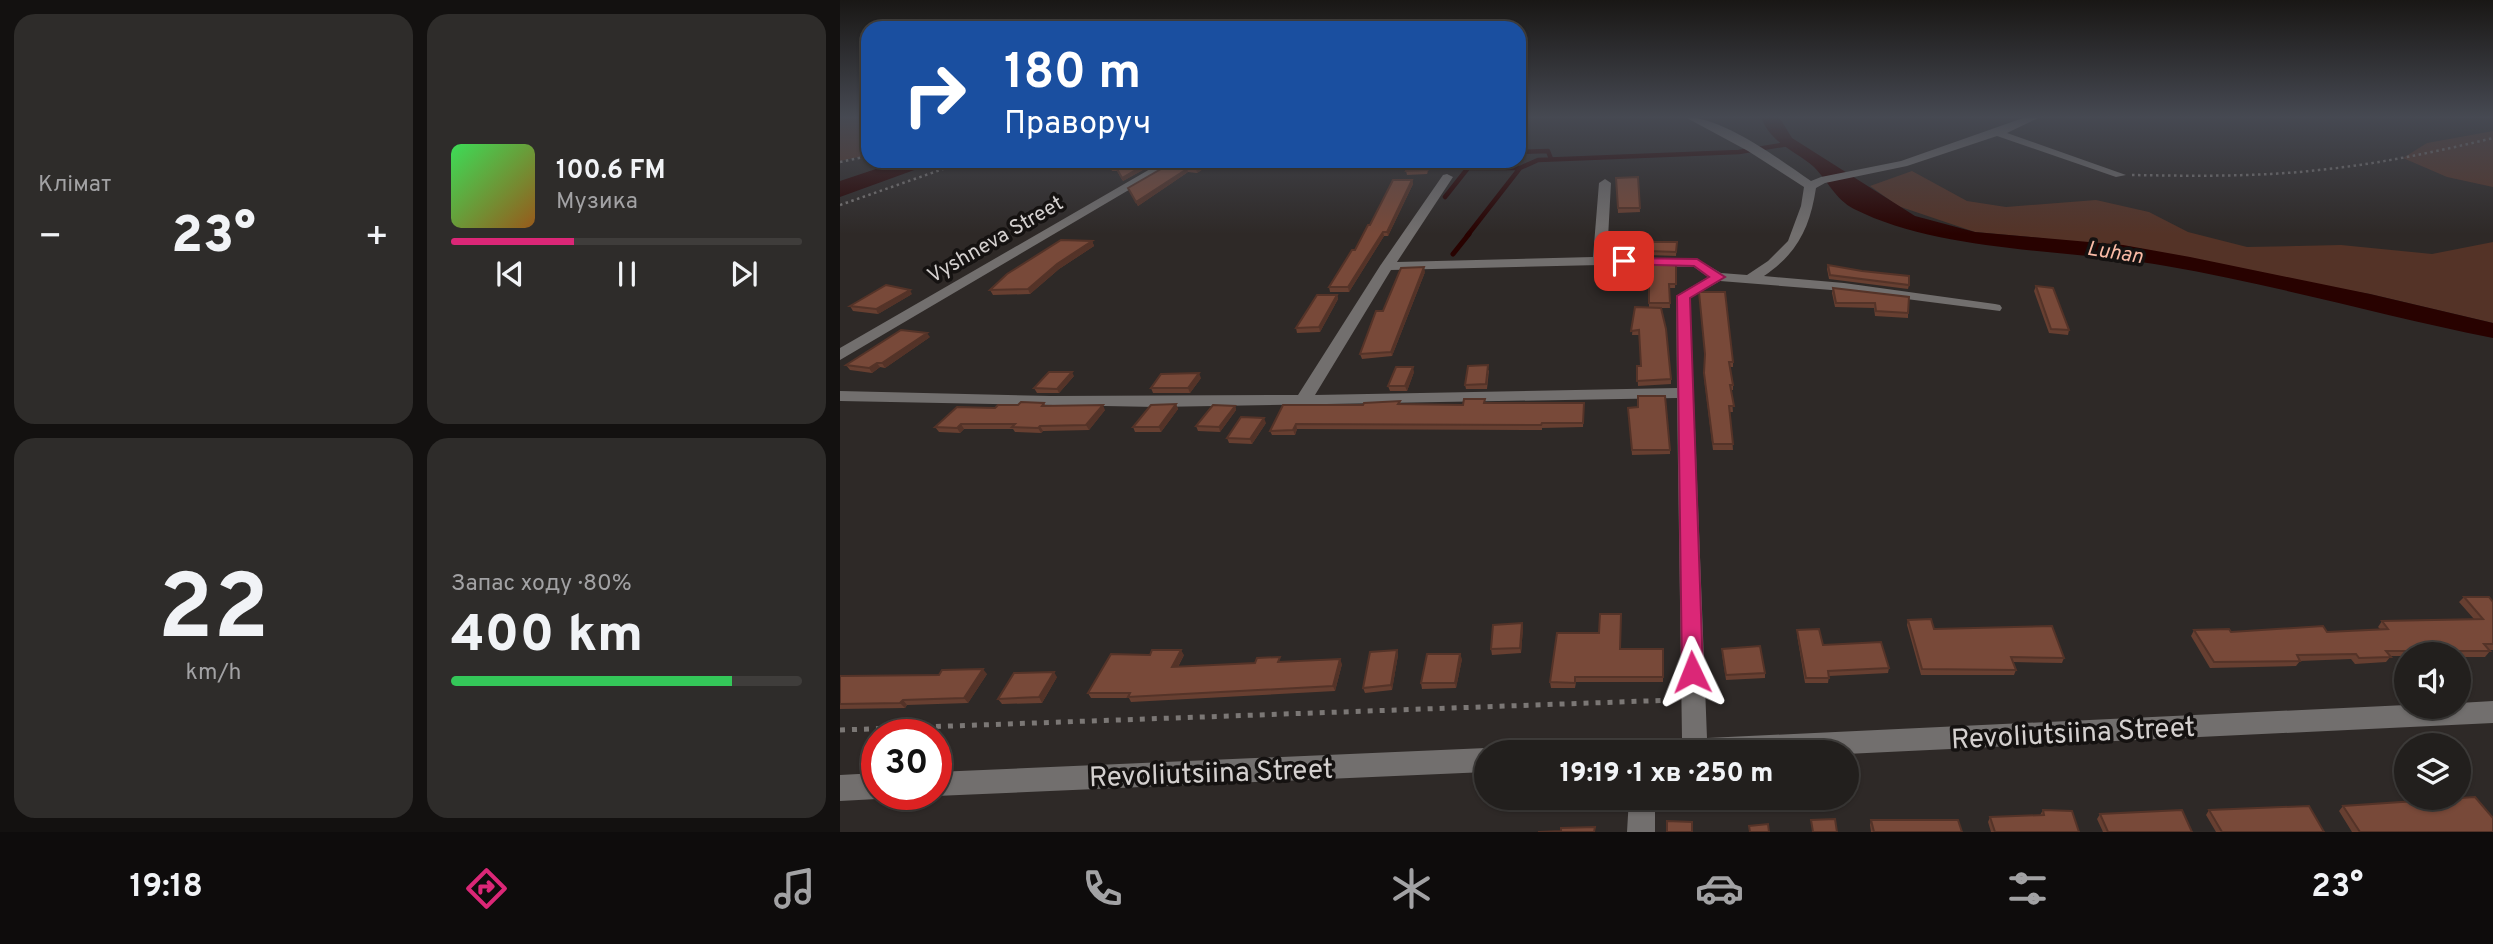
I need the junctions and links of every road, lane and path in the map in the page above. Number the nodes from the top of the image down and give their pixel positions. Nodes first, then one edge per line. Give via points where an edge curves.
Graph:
1 (1767, 156) edge
2 (1922, 156) edge
3 (2064, 156) edge
4 (2418, 156) edge
5 (861, 158) edge
6 (840, 162) edge
7 (946, 168) edge
8 (1160, 168) edge
9 (2120, 175) joint
10 (1447, 177) dead end
11 (1605, 183) dead end
12 (1816, 183) junction
13 (840, 205) edge
14 (1600, 261) junction
15 (1387, 266) junction
16 (1718, 277) junction
17 (1750, 279) junction
18 (1994, 308) dead end
19 (840, 355) edge
20 (1684, 393) junction
21 (840, 396) edge
22 (1304, 400) junction
23 (1693, 700) junction
24 (2493, 712) edge
25 (840, 730) edge
26 (1695, 740) edge
27 (1859, 742) edge
28 (1474, 761) edge
29 (952, 782) edge
30 (861, 787) edge
31 (840, 788) edge
32 (1642, 810) edge
33 (1641, 832) edge

1 - 12 street
2 - 12 street
3 - 9 street
4 - 9 path via 2343,168 2200,176
5 - 6 path
7 - 13 path
8 - 19 street, Vyshneva Street
10 - 15 street
11 - 14 street
12 - 17 street via 1794,242
14 - 15 street
14 - 16 street via 1697,263
15 - 22 street
16 - 17 street
16 - 20 street via 1683,296
17 - 18 street
20 - 22 street
20 - 23 street
21 - 22 street via 989,401
23 - 25 path
23 - 26 street
24 - 27 street, Revoliutsiina Street
28 - 29 street, Revoliutsiina Street
30 - 31 street
32 - 33 street

